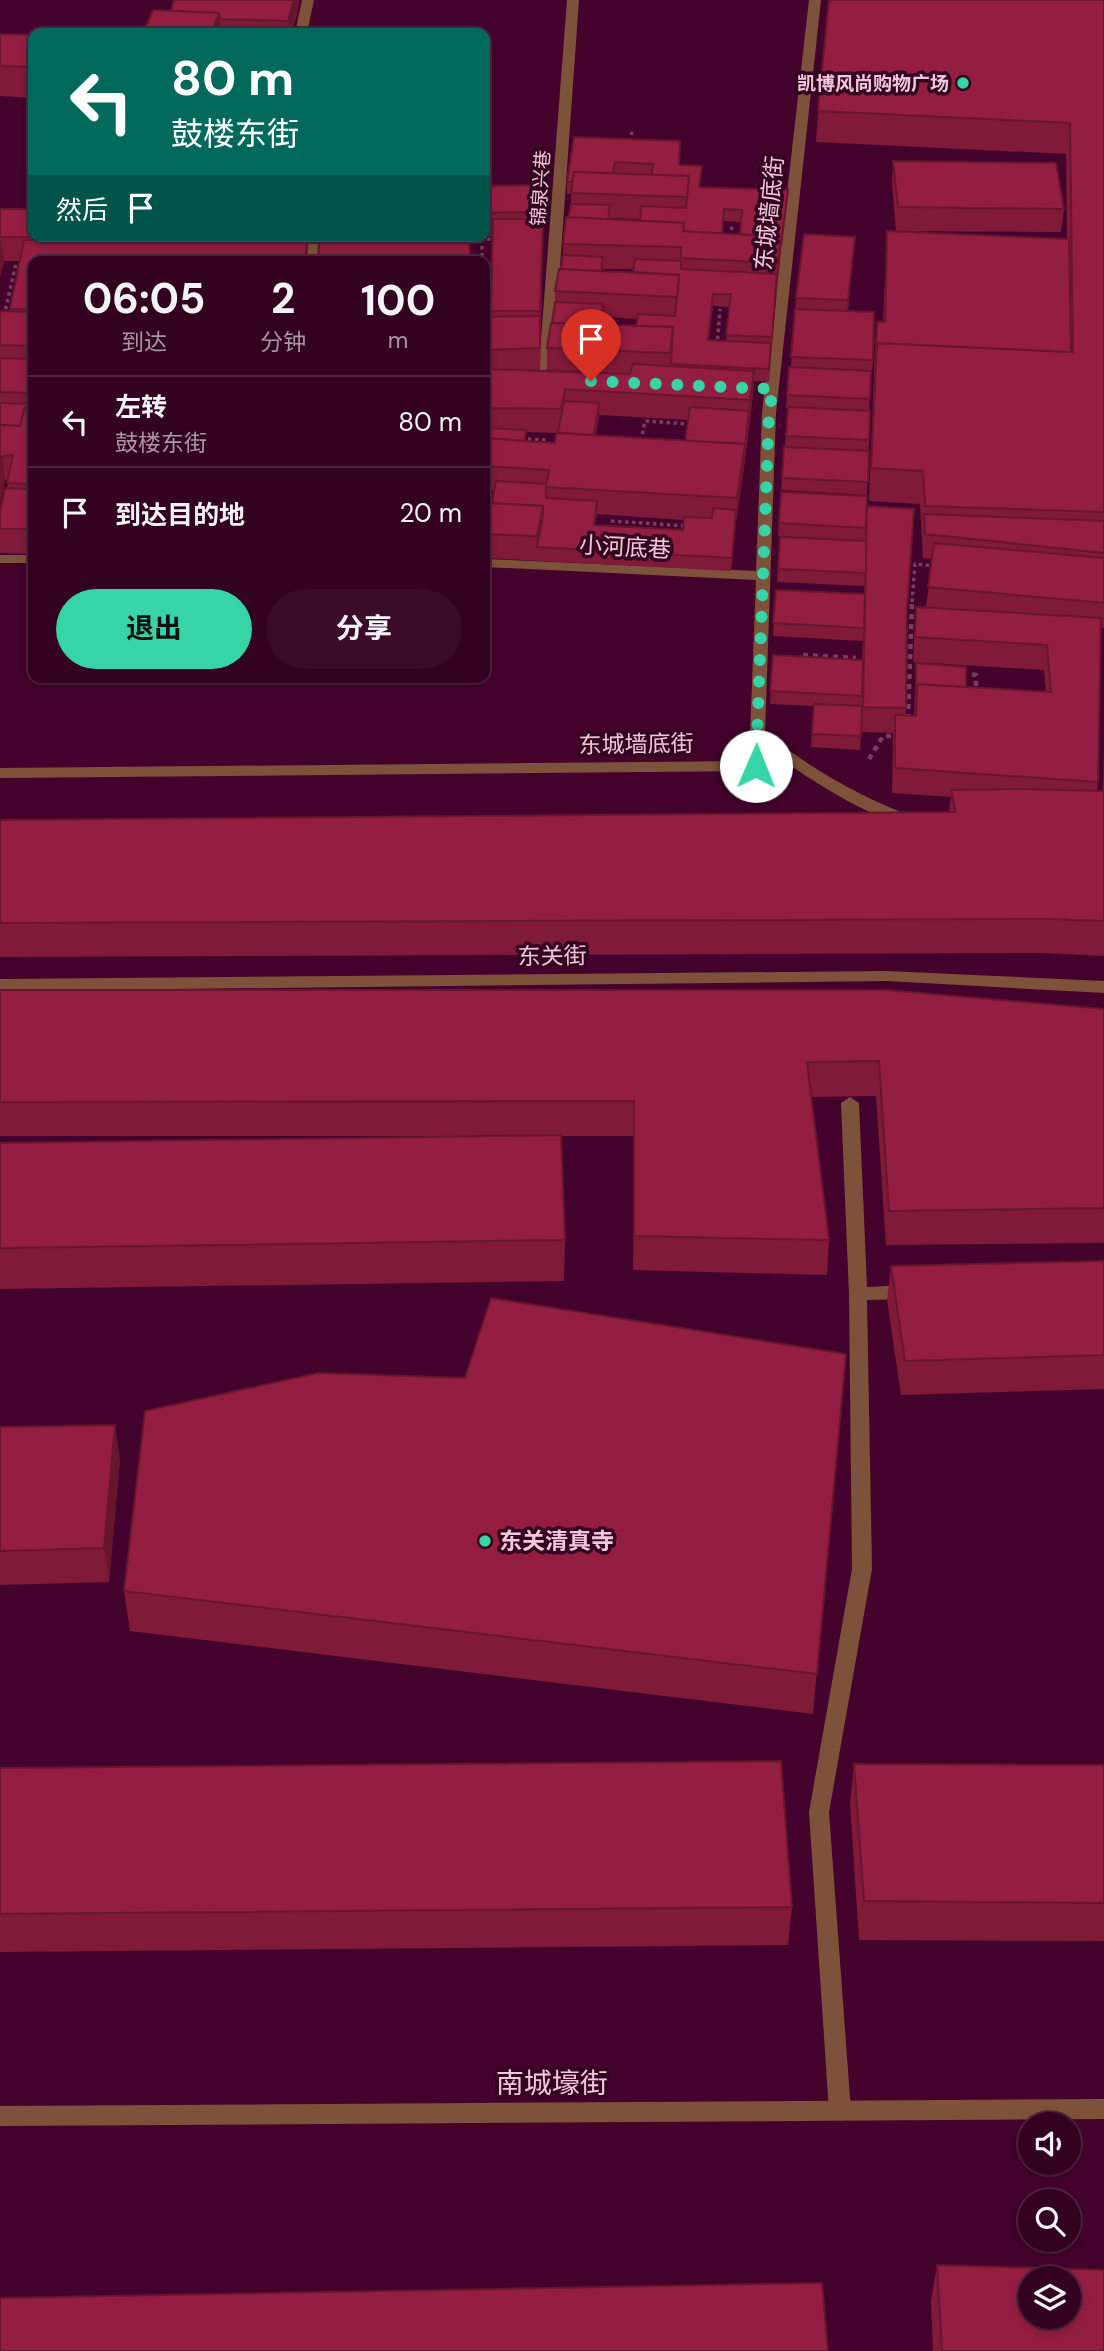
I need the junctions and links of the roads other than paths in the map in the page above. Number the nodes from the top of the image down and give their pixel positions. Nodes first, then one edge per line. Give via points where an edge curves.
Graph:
1 (307, 0) edge
2 (573, 0) edge
3 (815, 0) edge
4 (302, 28) edge
5 (544, 380) edge
6 (0, 559) edge
7 (28, 559) edge
8 (490, 563) edge
9 (763, 576) junction
10 (757, 734) junction
11 (0, 773) edge
12 (925, 823) edge
13 (0, 985) edge
14 (1104, 987) edge
15 (850, 1103) dead end
16 (926, 1292) edge
17 (858, 1294) junction
18 (1104, 2109) edge
19 (840, 2110) junction
20 (0, 2116) edge

1 - 4 street
2 - 5 street, 锦泉兴巷
3 - 9 street, 东城墙底街 via 767,388
6 - 7 street
8 - 9 street, 小河底巷
9 - 10 street, 东城墙底街
10 - 11 street, 东城墙底街 via 756,766
10 - 12 street via 807,771 877,810
13 - 14 street, 东关街 via 887,976
15 - 17 street
16 - 17 street
17 - 19 street via 862,1569 819,1812
18 - 19 street, 南城壕街
19 - 20 street, 南城壕街

